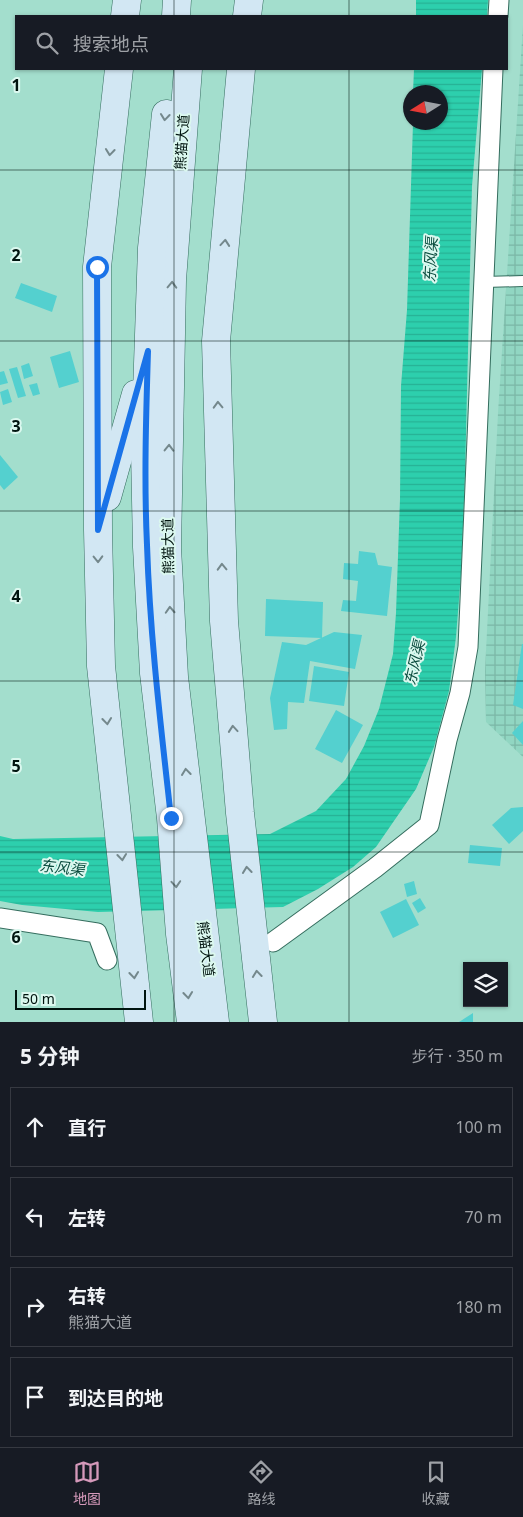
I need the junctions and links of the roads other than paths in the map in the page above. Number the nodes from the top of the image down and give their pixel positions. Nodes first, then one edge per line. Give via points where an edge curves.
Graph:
1 (127, 0) edge
2 (177, 0) edge
3 (195, 0) edge
4 (248, 0) edge
5 (499, 0) edge
6 (125, 15) edge
7 (176, 15) edge
8 (194, 15) edge
9 (247, 15) edge
10 (498, 15) edge
11 (119, 70) edge
12 (170, 70) edge
13 (188, 70) edge
14 (241, 70) edge
15 (493, 70) edge
16 (523, 281) edge
17 (484, 282) junction
18 (148, 351) junction
19 (98, 530) junction
20 (181, 819) junction
21 (0, 918) edge
22 (192, 933) junction
23 (273, 942) dead end
24 (108, 960) dead end
25 (139, 1022) edge
26 (191, 1022) edge
27 (215, 1022) edge
28 (263, 1022) edge

1 - 6 street
2 - 7 street
3 - 8 street
4 - 9 street
5 - 10 street
11 -> 19 street via 97,267
12 -> 18 street, 熊猫大道 via 152,248
20 -> 13 street, 熊猫大道 via 167,548 172,280
28 -> 14 street via 240,813 224,621 216,341
15 - 17 street
16 - 17 lane
17 - 23 street via 468,647 429,824 375,868
18 - 19 street
18 - 20 street, 熊猫大道 via 145,451 154,673
19 -> 25 street via 101,666
20 - 22 street, 熊猫大道
21 - 24 street via 97,933
22 -> 26 street, 熊猫大道
22 - 27 street, 熊猫大道

